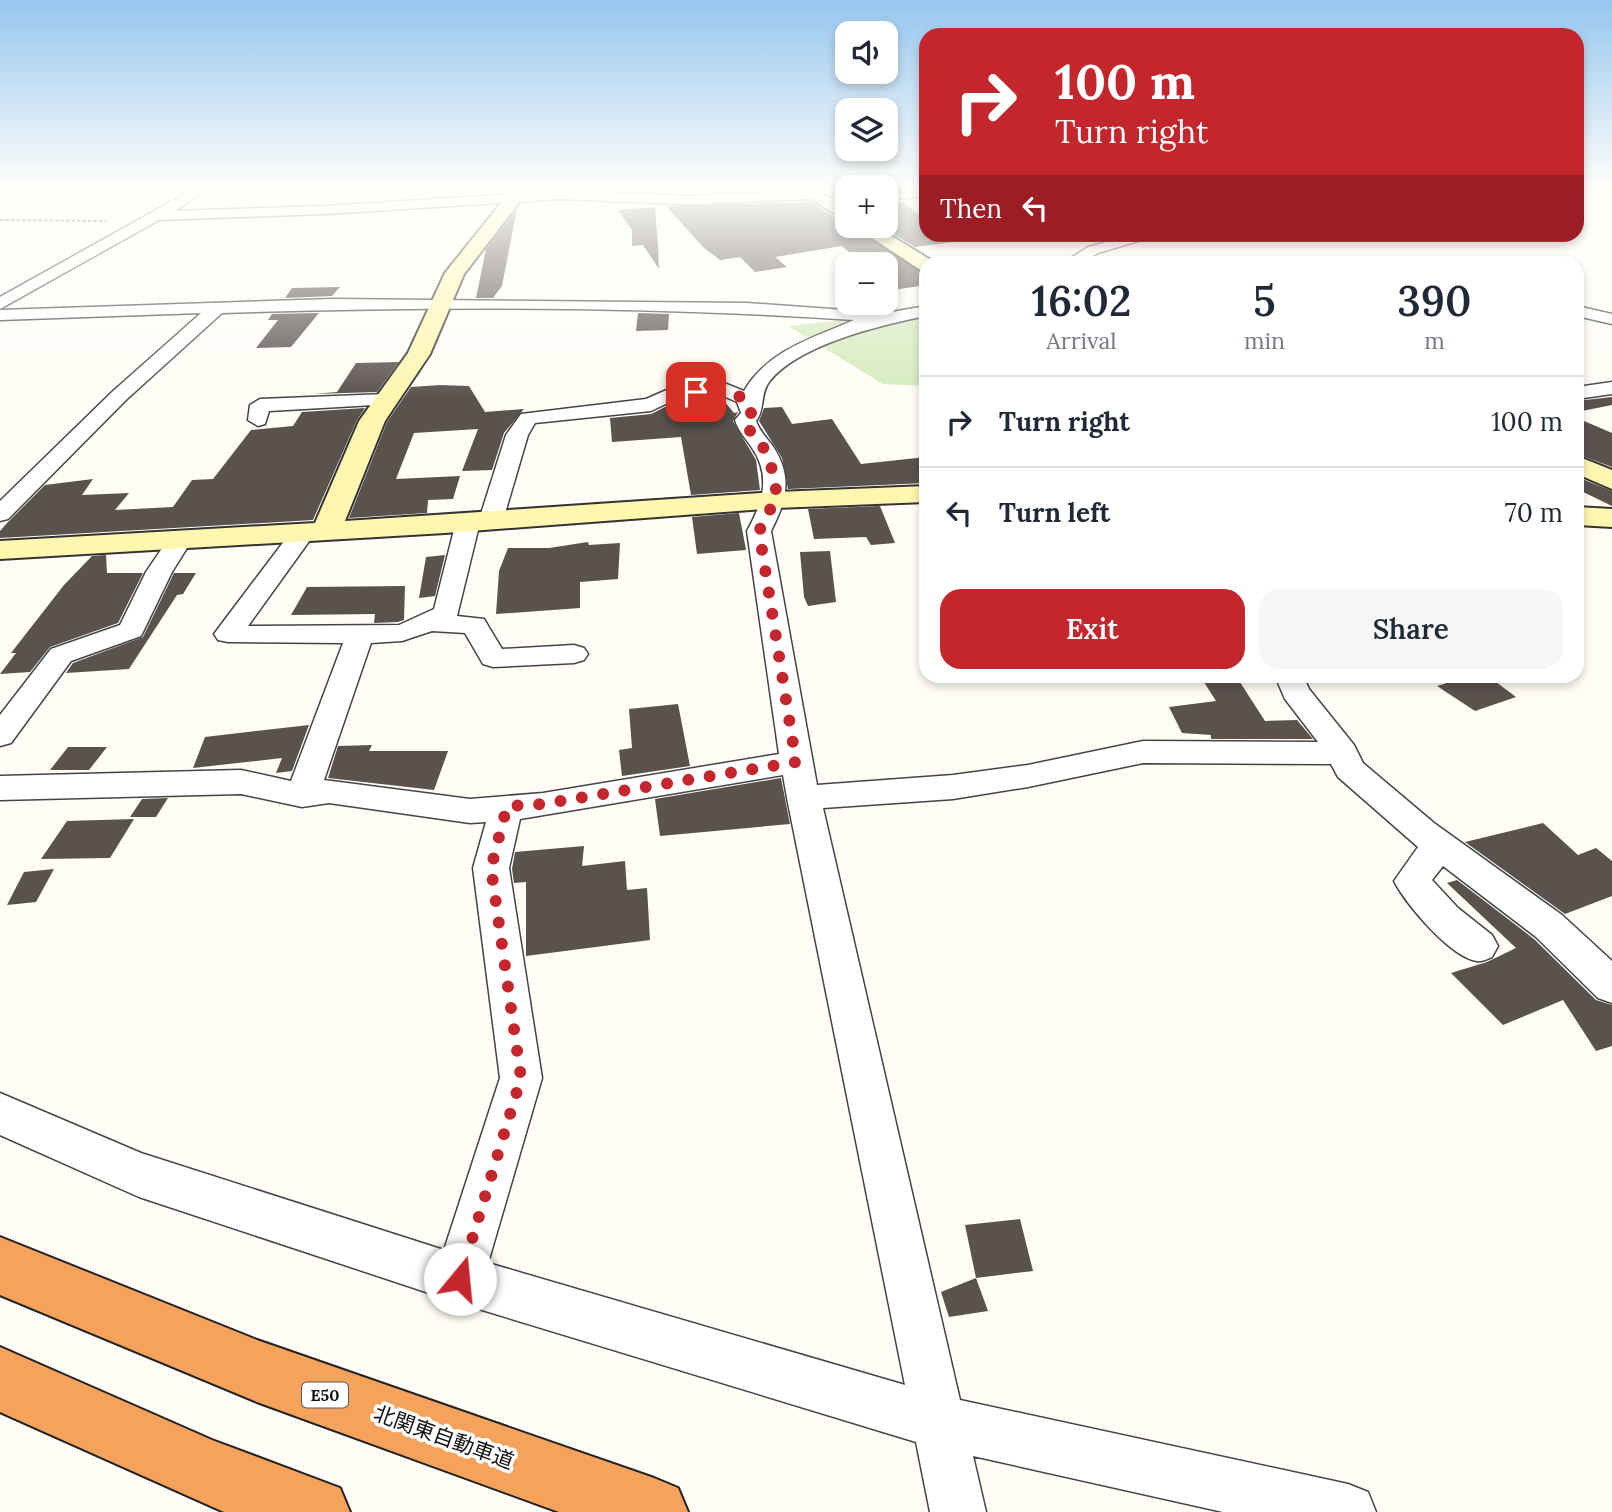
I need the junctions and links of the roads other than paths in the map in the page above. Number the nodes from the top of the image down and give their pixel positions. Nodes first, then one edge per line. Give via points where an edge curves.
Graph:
1 (82, 258) edge
2 (465, 258) edge
3 (0, 304) edge
4 (442, 305) junction
5 (216, 309) junction
6 (919, 312) edge
7 (1584, 313) edge
8 (0, 315) edge
9 (883, 317) junction
10 (1612, 319) edge
11 (1612, 388) edge
12 (1584, 392) edge
13 (1584, 394) edge
14 (386, 400) junction
15 (1612, 400) edge
16 (751, 407) junction
17 (258, 420) dead end
18 (1584, 467) edge
19 (1612, 481) edge
20 (919, 494) edge
21 (776, 500) junction
22 (0, 514) edge
23 (1584, 516) edge
24 (1612, 518) edge
25 (480, 521) junction
26 (314, 532) junction
27 (180, 540) junction
28 (0, 550) edge
29 (429, 623) junction
30 (365, 635) junction
31 (574, 654) dead end
32 (1292, 683) edge
33 (0, 736) edge
34 (1343, 753) junction
35 (800, 780) junction
36 (0, 788) edge
37 (302, 795) junction
38 (507, 806) junction
39 (1439, 845) junction
40 (1479, 946) dead end
41 (1612, 986) edge
42 (0, 1114) edge
43 (0, 1266) edge
44 (460, 1279) junction
45 (0, 1379) edge
46 (939, 1422) junction
47 (316, 1512) edge
48 (654, 1512) edge
49 (958, 1512) edge
50 (1348, 1512) edge

1 - 3 street
2 - 4 street
4 - 5 street
4 - 9 street via 747,307
4 - 14 street via 419,354
5 - 8 street
5 - 22 street via 119,396
6 - 9 street
7 - 10 street
9 - 16 street via 782,359 761,379
11 - 12 street
13 - 15 street
14 - 17 street via 260,405
14 - 26 street
16 - 21 street via 745,420 749,433 766,452 778,484
16 - 25 street via 744,398 724,389 669,395 651,405 528,418
18 - 19 street
20 - 21 street
21 - 25 street
21 - 35 street via 759,531
23 - 24 street
25 - 26 street
25 - 29 street via 446,613
26 - 27 street
26 - 30 street via 228,634
27 - 28 street
27 - 33 street via 131,630 61,655
29 - 30 street via 402,633
29 - 31 street via 474,625 493,658
30 - 37 street via 360,635
32 - 34 street
34 - 35 street via 1143,752 953,787
34 - 39 street via 1349,769
35 - 38 street
35 - 46 street
36 - 37 street via 241,782
37 - 38 street via 329,791 460,810
38 - 44 street via 491,868 521,1078
39 - 40 street via 1412,881 1445,919
39 - 41 street via 1549,926
42 - 44 street via 139,1175
43 - 48 highway, 北関東自動車道 / E50 via 257,1371
44 - 46 street
45 - 47 highway via 204,1471
46 - 49 street
46 - 50 street

